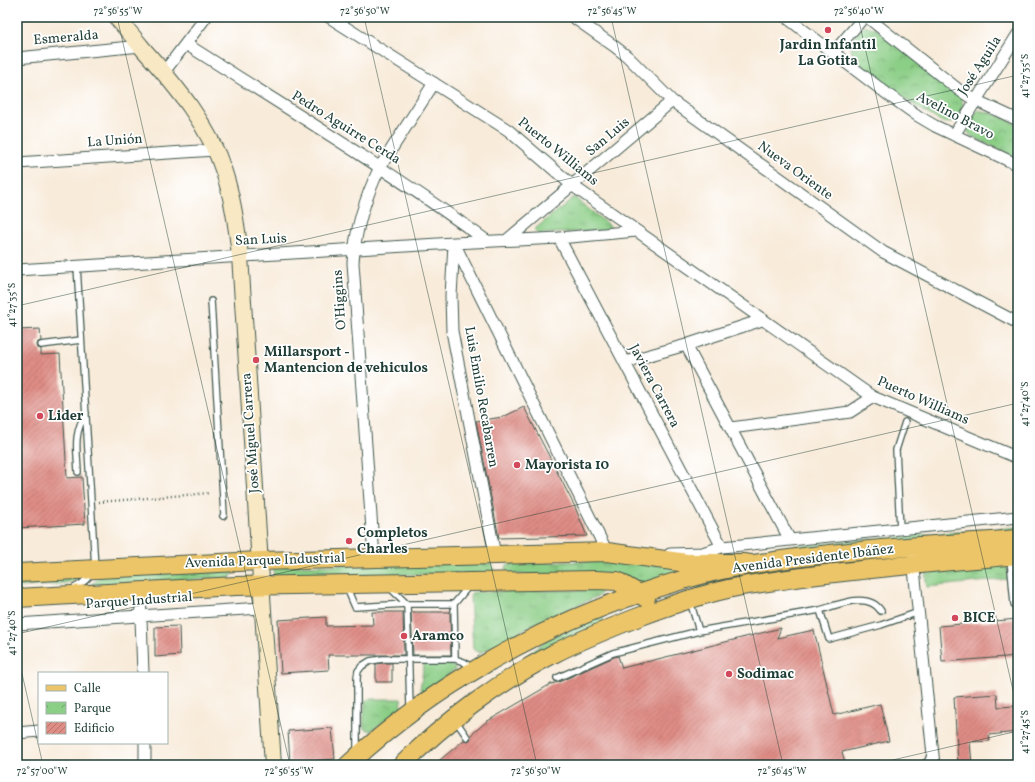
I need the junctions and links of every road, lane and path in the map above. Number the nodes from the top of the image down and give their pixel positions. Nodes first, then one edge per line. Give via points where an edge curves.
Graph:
1 (116, 17) edge
2 (206, 17) edge
3 (329, 17) edge
4 (573, 17) edge
5 (786, 17) edge
6 (864, 17) edge
7 (867, 17) edge
8 (1018, 34) edge
9 (186, 44) junction
10 (141, 46) junction
11 (833, 53) junction
12 (17, 58) edge
13 (164, 72) junction
14 (434, 83) junction
15 (975, 100) junction
16 (672, 101) junction
17 (1018, 120) edge
18 (954, 134) junction
19 (215, 150) junction
20 (17, 163) edge
21 (1018, 165) edge
22 (380, 167) junction
23 (573, 186) junction
24 (637, 231) junction
25 (559, 238) junction
26 (507, 240) junction
27 (488, 241) junction
28 (454, 243) junction
29 (354, 249) junction
30 (240, 256) junction
31 (77, 266) junction
32 (17, 270) edge
33 (211, 301) dead end
34 (762, 320) junction
35 (1018, 323) edge
36 (82, 340) junction
37 (41, 345) dead end
38 (686, 345) junction
39 (625, 362) junction
40 (873, 397) junction
41 (86, 413) junction
42 (905, 422) dead end
43 (731, 428) junction
44 (1018, 458) edge
45 (78, 472) dead end
46 (210, 493) dead end
47 (91, 502) junction
48 (223, 516) dead end
49 (1018, 517) edge
50 (900, 529) junction
51 (1018, 539) edge
52 (790, 540) junction
53 (722, 547) junction
54 (912, 547) junction
55 (607, 552) junction
56 (495, 555) junction
57 (1014, 555) edge
58 (374, 558) junction
59 (259, 561) junction
60 (751, 564) junction
61 (914, 565) junction
62 (95, 568) junction
63 (17, 573) edge
64 (472, 582) junction
65 (494, 582) junction
66 (384, 583) junction
67 (345, 584) junction
68 (261, 585) junction
69 (140, 591) junction
70 (639, 594) junction
71 (57, 596) junction
72 (17, 598) edge
73 (689, 599) junction
74 (407, 604) junction
75 (454, 604) junction
76 (1014, 604) dead end
77 (671, 606) junction
78 (262, 608) junction
79 (820, 610) junction
80 (881, 610) dead end
81 (918, 612) junction
82 (141, 616) junction
83 (17, 624) edge
84 (699, 631) junction
85 (409, 659) junction
86 (455, 659) junction
87 (474, 670) junction
88 (143, 672) edge
89 (557, 678) dead end
90 (410, 714) junction
91 (454, 719) junction
92 (38, 731) edge
93 (17, 733) edge
94 (467, 738) dead end
95 (145, 744) edge
96 (932, 747) junction
97 (353, 761) edge
98 (410, 761) edge
99 (145, 765) edge
100 (273, 765) edge
101 (922, 765) edge
102 (934, 765) edge

1 - 10 street, José Miguel Carrera
2 - 9 street
3 - 14 street, Puerto Williams
4 - 16 street, Nueva Oriente via 628,57
5 - 11 street, Avelino Bravo
6 - 11 street
7 - 15 street, Avelino Bravo via 946,81
8 - 15 street, José Aguila
9 - 13 street
9 - 22 street, Pedro Aguirre Cerda
10 - 12 street, Esmeralda
10 - 13 street, José Miguel Carrera
11 - 18 street, Avelino Bravo via 918,116
13 - 19 street, José Miguel Carrera via 199,120
14 - 22 street, O'Higgins
14 - 23 street, Puerto Williams via 508,130
15 - 17 street, Avelino Bravo
15 - 18 street, José Aguila
16 - 23 street, San Luis
16 - 35 street, Nueva Oriente via 883,252
18 - 21 street, Avelino Bravo
19 - 20 street, La Unión
19 - 30 street, José Miguel Carrera via 224,171 232,202
22 - 27 street, Pedro Aguirre Cerda
22 - 29 street, O'Higgins via 363,212
23 - 24 street, Puerto Williams
23 - 26 street, San Luis
24 - 25 street, San Luis
24 - 34 street, Puerto Williams
25 - 26 street, San Luis
25 - 39 street, Javiera Carrera
26 - 27 street, San Luis
27 - 28 street, San Luis
28 - 29 street, San Luis
28 - 55 street
28 - 56 street, Luis Emilio Recabarren via 452,331
29 - 30 street, San Luis
29 - 58 street, O'Higgins
30 - 31 street, San Luis
30 - 59 street, José Miguel Carrera
31 - 32 street, San Luis
31 - 36 lane
33 - 48 lane
34 - 38 street
34 - 40 street, Puerto Williams
36 - 37 lane
36 - 41 lane
38 - 39 street
38 - 43 street
39 - 53 street, Javiera Carrera
40 - 43 street via 850,412
40 - 44 street, Puerto Williams
41 - 45 lane via 77,431
41 - 47 lane
42 - 50 lane via 896,450
43 - 52 street
46 - 47 path
47 - 62 lane
49 - 50 street, Avenida Presidente Ibáñez
50 - 52 street, Avenida Presidente Ibáñez
51 - 54 main road, Avenida Presidente Ibáñez
52 - 53 street, Avenida Presidente Ibáñez
53 - 55 street, Avenida Presidente Ibáñez via 683,554
54 - 60 main road, Avenida Presidente Ibáñez
54 - 61 street
55 - 56 main road, Avenida Parque Industrial
55 - 60 main road, Avenida Parque Industrial via 687,564
56 - 58 main road, Avenida Parque Industrial
56 - 65 main road via 502,569 499,578
57 - 61 main road, Avenida Presidente Ibáñez
57 - 76 lane
58 - 59 main road, Avenida Parque Industrial
59 - 62 main road, Avenida Parque Industrial
59 - 68 street, José Miguel Carrera
60 - 70 main road, Avenida Presidente Ibáñez via 695,576
61 - 73 main road, Avenida Presidente Ibáñez via 761,583
61 - 81 street
62 - 63 main road, Avenida Parque Industrial
62 - 71 lane via 84,583
64 - 65 main road, Avenida Parque Industrial
64 - 66 main road, Avenida Parque Industrial
64 - 75 lane
65 - 70 main road, Avenida Parque Industrial via 610,580 622,583
66 - 67 main road, Avenida Parque Industrial
66 - 74 lane
67 - 68 main road, Avenida Parque Industrial
67 - 74 lane via 355,607
68 - 69 main road, Avenida Parque Industrial
68 - 78 street, José Miguel Carrera
69 - 71 main road, Avenida Parque Industrial
69 - 82 street
70 - 77 main road, Avenida Parque Industrial via 656,603
70 - 87 main road, Avenida Presidente Ibáñez via 567,621 517,645
71 - 72 main road, Avenida Parque Industrial
73 - 77 main road, Avenida Presidente Ibáñez
73 - 84 lane
74 - 75 lane
74 - 85 lane
75 - 86 lane
77 - 91 main road, Avenida Presidente Ibáñez via 611,627 553,654 515,676
78 - 82 street, Parque Industrial
78 - 100 street, José Miguel Carrera
79 - 80 lane via 859,600 872,602
79 - 81 lane via 829,639
79 - 84 lane
81 - 96 street
82 - 83 street, Parque Industrial
82 - 88 street
84 - 89 lane via 613,653
85 - 86 lane
85 - 90 lane
85 - 97 lane via 370,661 358,671
86 - 87 lane
87 - 90 main road, Avenida Presidente Ibáñez
90 - 97 main road, Avenida Presidente Ibáñez
91 - 94 lane
91 - 98 main road, Avenida Presidente Ibáñez
92 - 93 street
95 - 99 street
96 - 101 lane via 928,761
96 - 102 street

